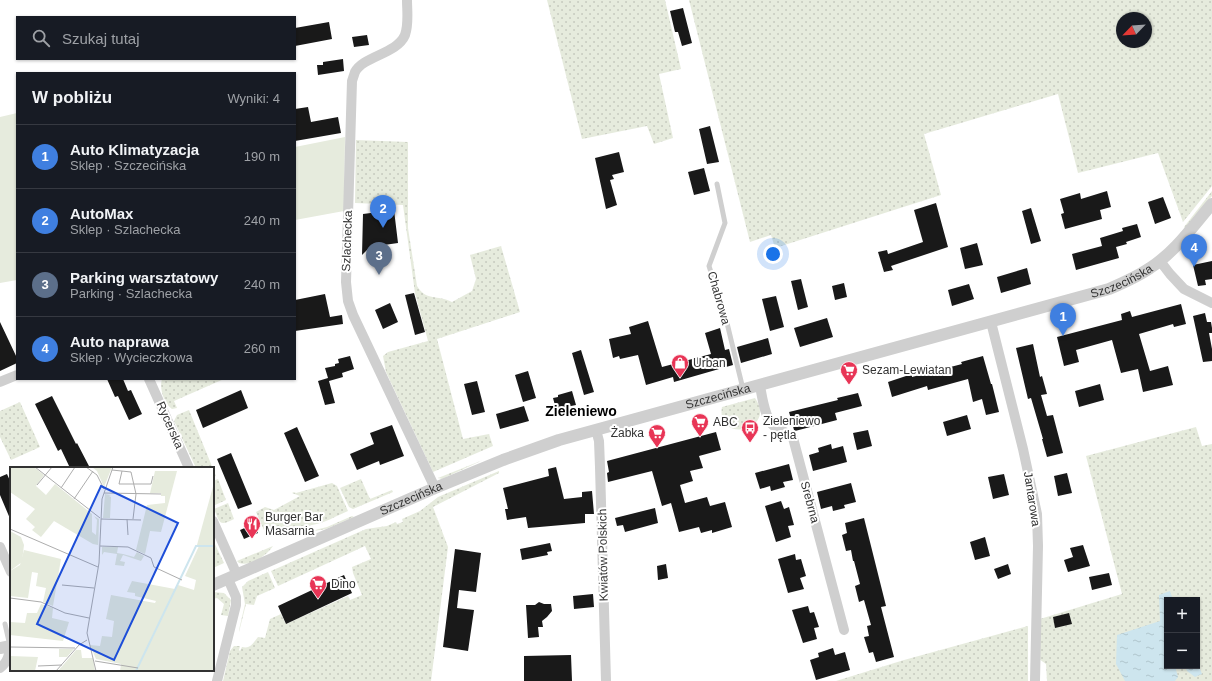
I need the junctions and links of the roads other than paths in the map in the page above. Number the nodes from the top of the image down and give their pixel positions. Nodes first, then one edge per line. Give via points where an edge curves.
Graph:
1 (407, 0) edge
2 (717, 184) dead end
3 (1212, 204) edge
4 (1160, 261) junction
5 (1212, 303) edge
6 (991, 322) junction
7 (16, 375) edge
8 (151, 380) edge
9 (0, 382) edge
10 (760, 386) junction
11 (744, 390) junction
12 (596, 430) junction
13 (189, 467) edge
14 (435, 488) junction
15 (214, 524) edge
16 (0, 547) edge
17 (10, 570) edge
18 (232, 577) junction
19 (214, 585) edge
20 (5, 624) dead end
21 (844, 630) dead end
22 (7, 647) edge
23 (0, 668) edge
24 (217, 681) edge
25 (606, 681) edge
26 (1035, 681) edge

1 - 14 street, Szlachecka via 404,35 396,46 355,71 352,81 346,282 348,301 354,315
2 - 11 lane, Chabrowa via 725,223 709,266
3 - 4 street, Szczecińska
4 - 5 street via 1184,289
4 - 6 street, Szczecińska via 1109,289
6 - 10 street, Szczecińska
6 - 26 street, Jantarowa via 1037,514
7 - 9 street
8 - 13 street, Rycerska
10 - 11 street, Szczecińska
10 - 21 street, Srebrna via 768,420 793,438
11 - 12 street, Szczecińska
12 - 14 street, Szczecińska via 503,460
12 - 25 street, Kwiatów Polskich via 599,441
14 - 18 street, Szczecińska
15 - 18 street
16 - 17 street
18 - 19 street, Szczecińska
18 - 24 street via 236,605
20 - 22 lane
22 - 23 street via 8,657

